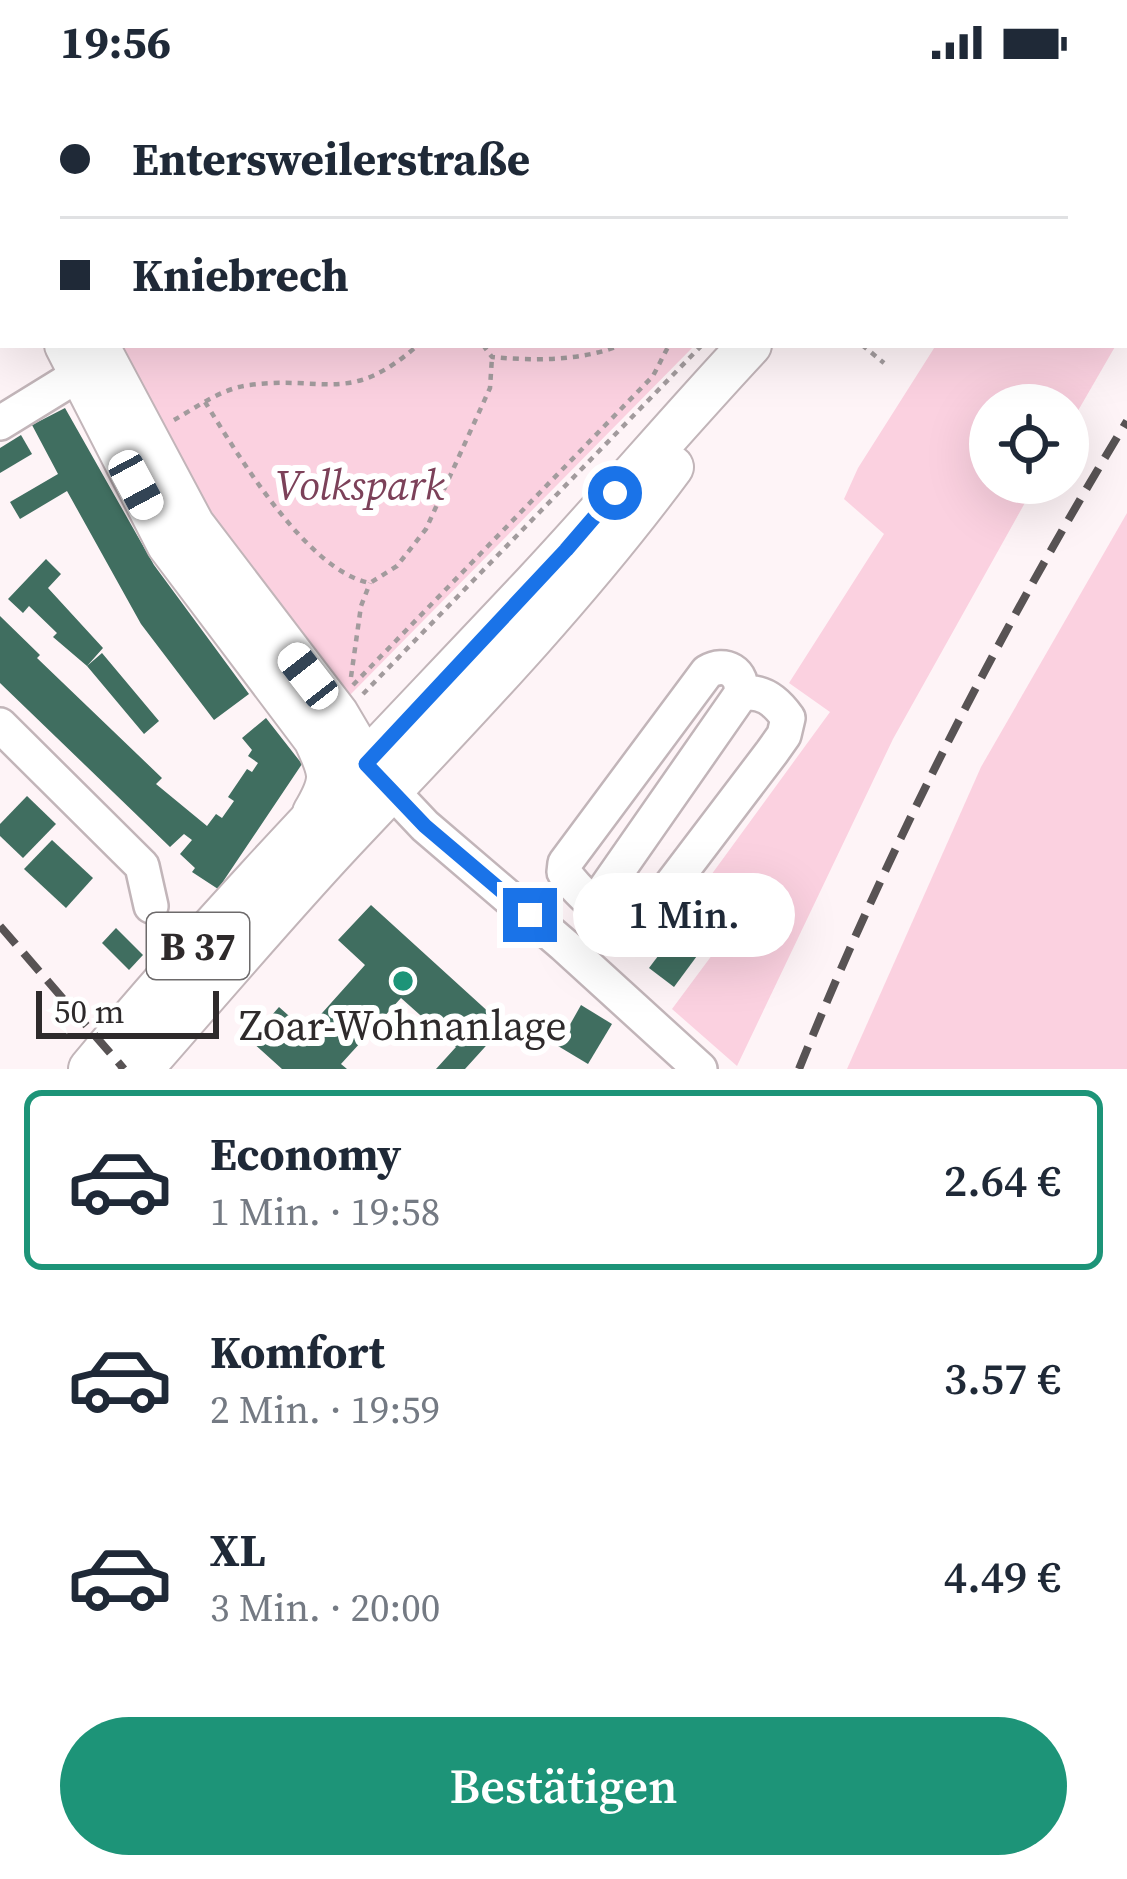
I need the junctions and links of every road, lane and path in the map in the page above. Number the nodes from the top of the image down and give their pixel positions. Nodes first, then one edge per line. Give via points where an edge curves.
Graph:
1 (414, 348) edge
2 (485, 348) edge
3 (612, 348) edge
4 (667, 348) edge
5 (698, 348) edge
6 (747, 348) edge
7 (760, 348) edge
8 (866, 348) edge
9 (80, 355) edge
10 (492, 357) junction
11 (884, 363) dead end
12 (205, 402) junction
13 (0, 423) edge
14 (169, 424) dead end
15 (370, 583) junction
16 (741, 694) junction
17 (359, 698) dead end
18 (0, 724) edge
19 (711, 734) junction
20 (315, 739) junction
21 (772, 752) junction
22 (379, 777) junction
23 (620, 788) junction
24 (656, 816) junction
25 (322, 836) junction
26 (698, 849) junction
27 (596, 902) junction
28 (151, 906) dead end
29 (698, 1068) edge
30 (90, 1069) edge
31 (141, 1069) edge

1 - 12 path via 363,381 250,385
2 - 10 path
3 - 10 path via 583,357
4 - 15 path via 653,376 350,689
5 - 17 path
6 - 22 main road via 639,464
7 - 22 main road via 568,600 445,736
8 - 11 path
9 - 13 street
9 - 20 main road, B 37 via 168,544
9 - 22 main road via 193,525
10 - 15 path via 490,388 426,529 397,566
12 - 14 path
12 - 15 path via 294,528 352,580
16 - 19 street
16 - 21 street via 766,696 788,718
16 - 23 street via 727,667 707,672
18 - 28 street via 142,866
19 - 21 street via 722,742 754,737
19 - 24 street
20 - 22 main road
20 - 25 main road, B 37 via 330,772
21 - 26 street
22 - 25 main road
22 - 29 street
23 - 24 street
23 - 27 street via 565,863 572,884
24 - 26 street
24 - 27 street
25 - 30 main road, B 37
25 - 31 main road, B 37
26 - 27 street via 636,924

